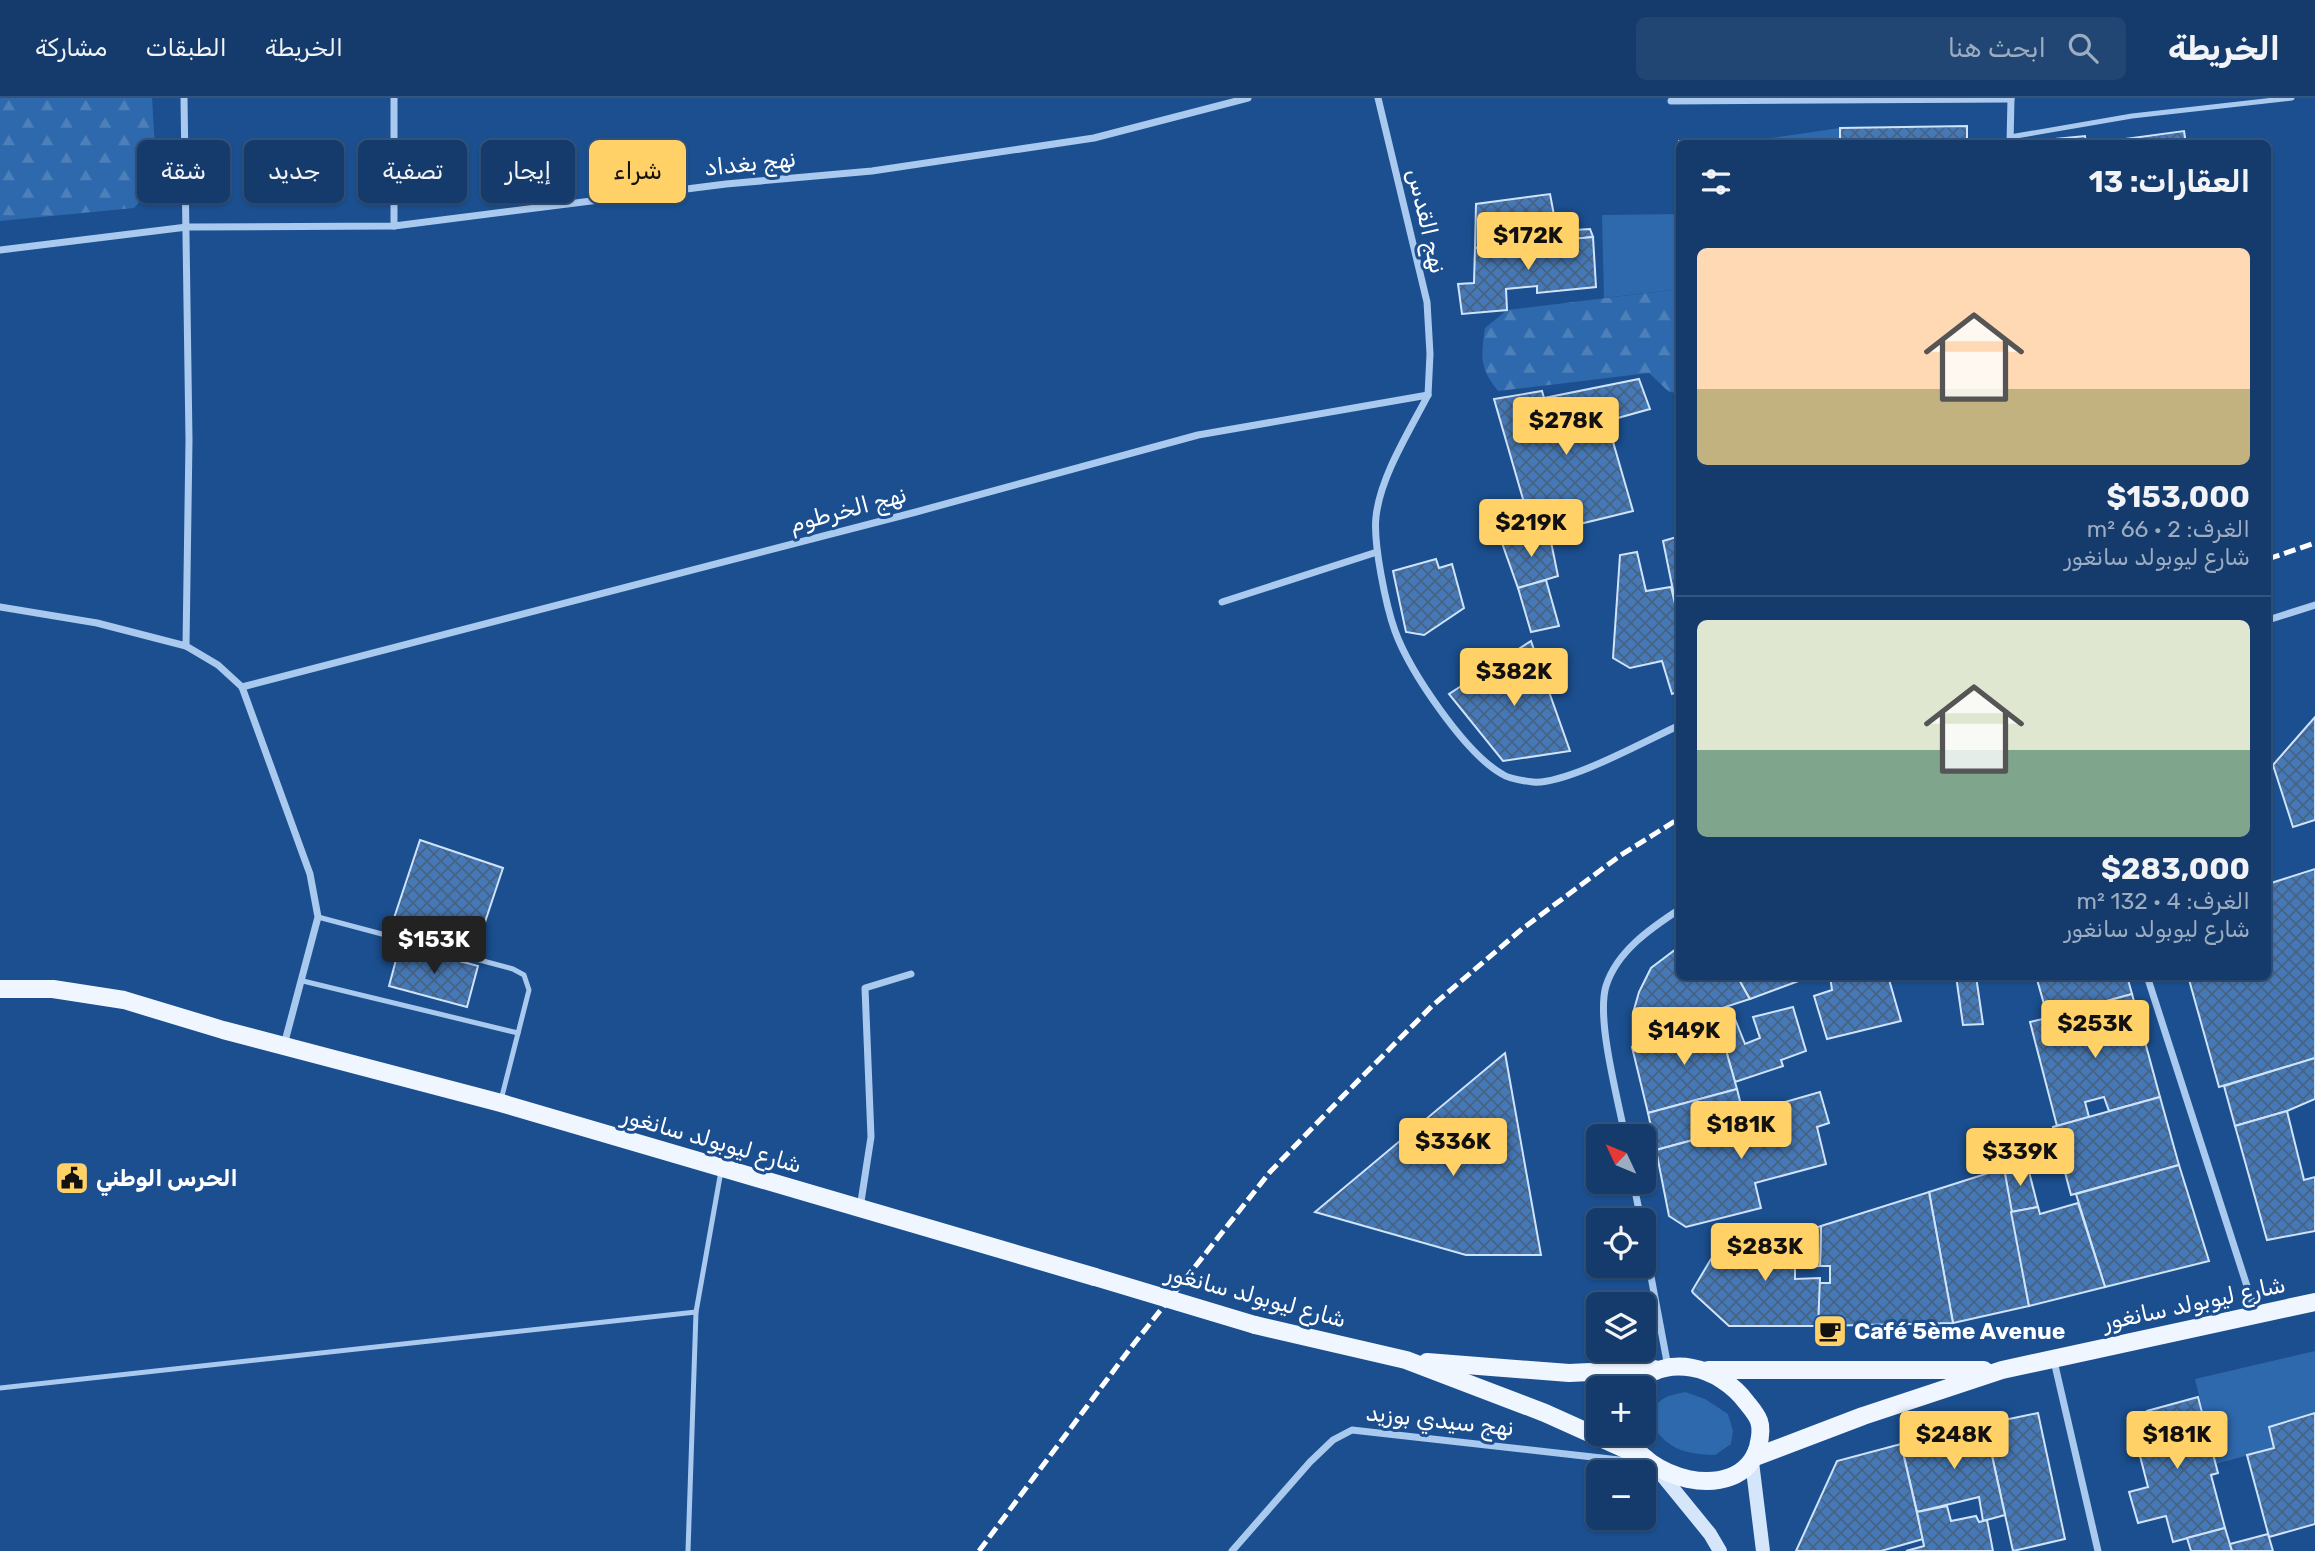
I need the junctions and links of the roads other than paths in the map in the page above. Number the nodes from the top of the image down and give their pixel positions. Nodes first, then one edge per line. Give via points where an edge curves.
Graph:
1 (184, 98) edge
2 (394, 98) edge
3 (1248, 98) edge
4 (1378, 98) edge
5 (2292, 98) edge
6 (2011, 99) edge
7 (1671, 101) dead end
8 (2010, 140) edge
9 (394, 226) junction
10 (187, 227) junction
11 (0, 250) edge
12 (1428, 395) junction
13 (1377, 552) junction
14 (1222, 602) dead end
15 (2315, 605) edge
16 (0, 607) edge
17 (2271, 619) edge
18 (186, 646) junction
19 (242, 687) junction
20 (1676, 727) edge
21 (1676, 912) edge
22 (318, 917) junction
23 (911, 974) dead end
24 (2148, 980) edge
25 (303, 981) junction
26 (0, 989) edge
27 (518, 1033) junction
28 (284, 1045) junction
29 (500, 1103) junction
30 (1623, 1124) edge
31 (722, 1168) junction
32 (860, 1209) junction
33 (1650, 1278) edge
34 (2315, 1302) edge
35 (696, 1312) junction
36 (2256, 1315) junction
37 (2053, 1359) junction
38 (1406, 1360) junction
39 (1664, 1368) junction
40 (1703, 1370) junction
41 (2002, 1370) junction
42 (1642, 1376) edge
43 (0, 1388) edge
44 (1632, 1446) edge
45 (1631, 1460) edge
46 (1646, 1460) edge
47 (1648, 1460) edge
48 (1754, 1460) junction
49 (1656, 1465) edge
50 (1656, 1469) edge
51 (688, 1551) edge
52 (1232, 1551) edge
53 (1720, 1551) edge
54 (1763, 1551) edge
55 (2098, 1551) edge

1 - 10 street
2 - 9 street
3 - 9 street, نهج بغداد via 1094,138 872,171 726,184
4 - 12 street, نهج القدس via 1427,302
5 - 8 lane via 2132,116
6 - 7 street
6 - 8 street
9 - 10 street, نهج بغداد
10 - 11 street, نهج بغداد
10 - 18 street
12 - 13 street via 1390,469 1376,516
12 - 19 street, نهج الخرطوم via 1198,435
13 - 14 street
13 - 20 street via 1395,632 1429,695 1475,753 1503,776 1535,782 1579,772
15 - 17 street
16 - 18 street via 97,623
18 - 19 street via 218,665
19 - 22 street via 310,874
21 - 30 street via 1623,955 1606,986 1603,1018
22 - 25 street
22 - 27 lane via 524,975 528,990
23 - 32 street via 865,988 871,1137
24 - 36 street
25 - 27 lane
25 - 28 street
26 - 28 main road, شارع ليوبولد سانغور via 53,989 124,1000
27 - 29 lane
28 - 29 main road, شارع ليوبولد سانغور
29 - 31 main road, شارع ليوبولد سانغور
31 - 32 main road, شارع ليوبولد سانغور
31 - 35 lane
32 - 38 main road, شارع ليوبولد سانغور, bridge via 1255,1325
33 - 39 street
34 - 36 main road, شارع ليوبولد سانغور
35 - 43 lane
35 - 51 lane
36 - 37 main road, شارع ليوبولد سانغور
37 - 41 main road, شارع ليوبولد سانغور
37 - 55 street
38 - 39 main road, شارع ليوبولد سانغور via 1569,1373
38 - 46 main road, شارع ليوبولد سانغور via 1545,1413
39 - 40 main road, شارع ليوبولد سانغور
39 - 42 main road
40 - 41 main road, شارع ليوبولد سانغور
40 - 48 main road, شارع ليوبولد سانغور via 1737,1390 1759,1421
41 - 48 main road, شارع ليوبولد سانغور via 1863,1416
44 - 47 main road
45 - 52 street, نهج سيدي بوزيد via 1352,1430 1333,1440 1310,1462
48 - 49 main road, شارع ليوبولد سانغور via 1741,1473 1710,1480 1671,1474
48 - 54 main road
50 - 53 main road

